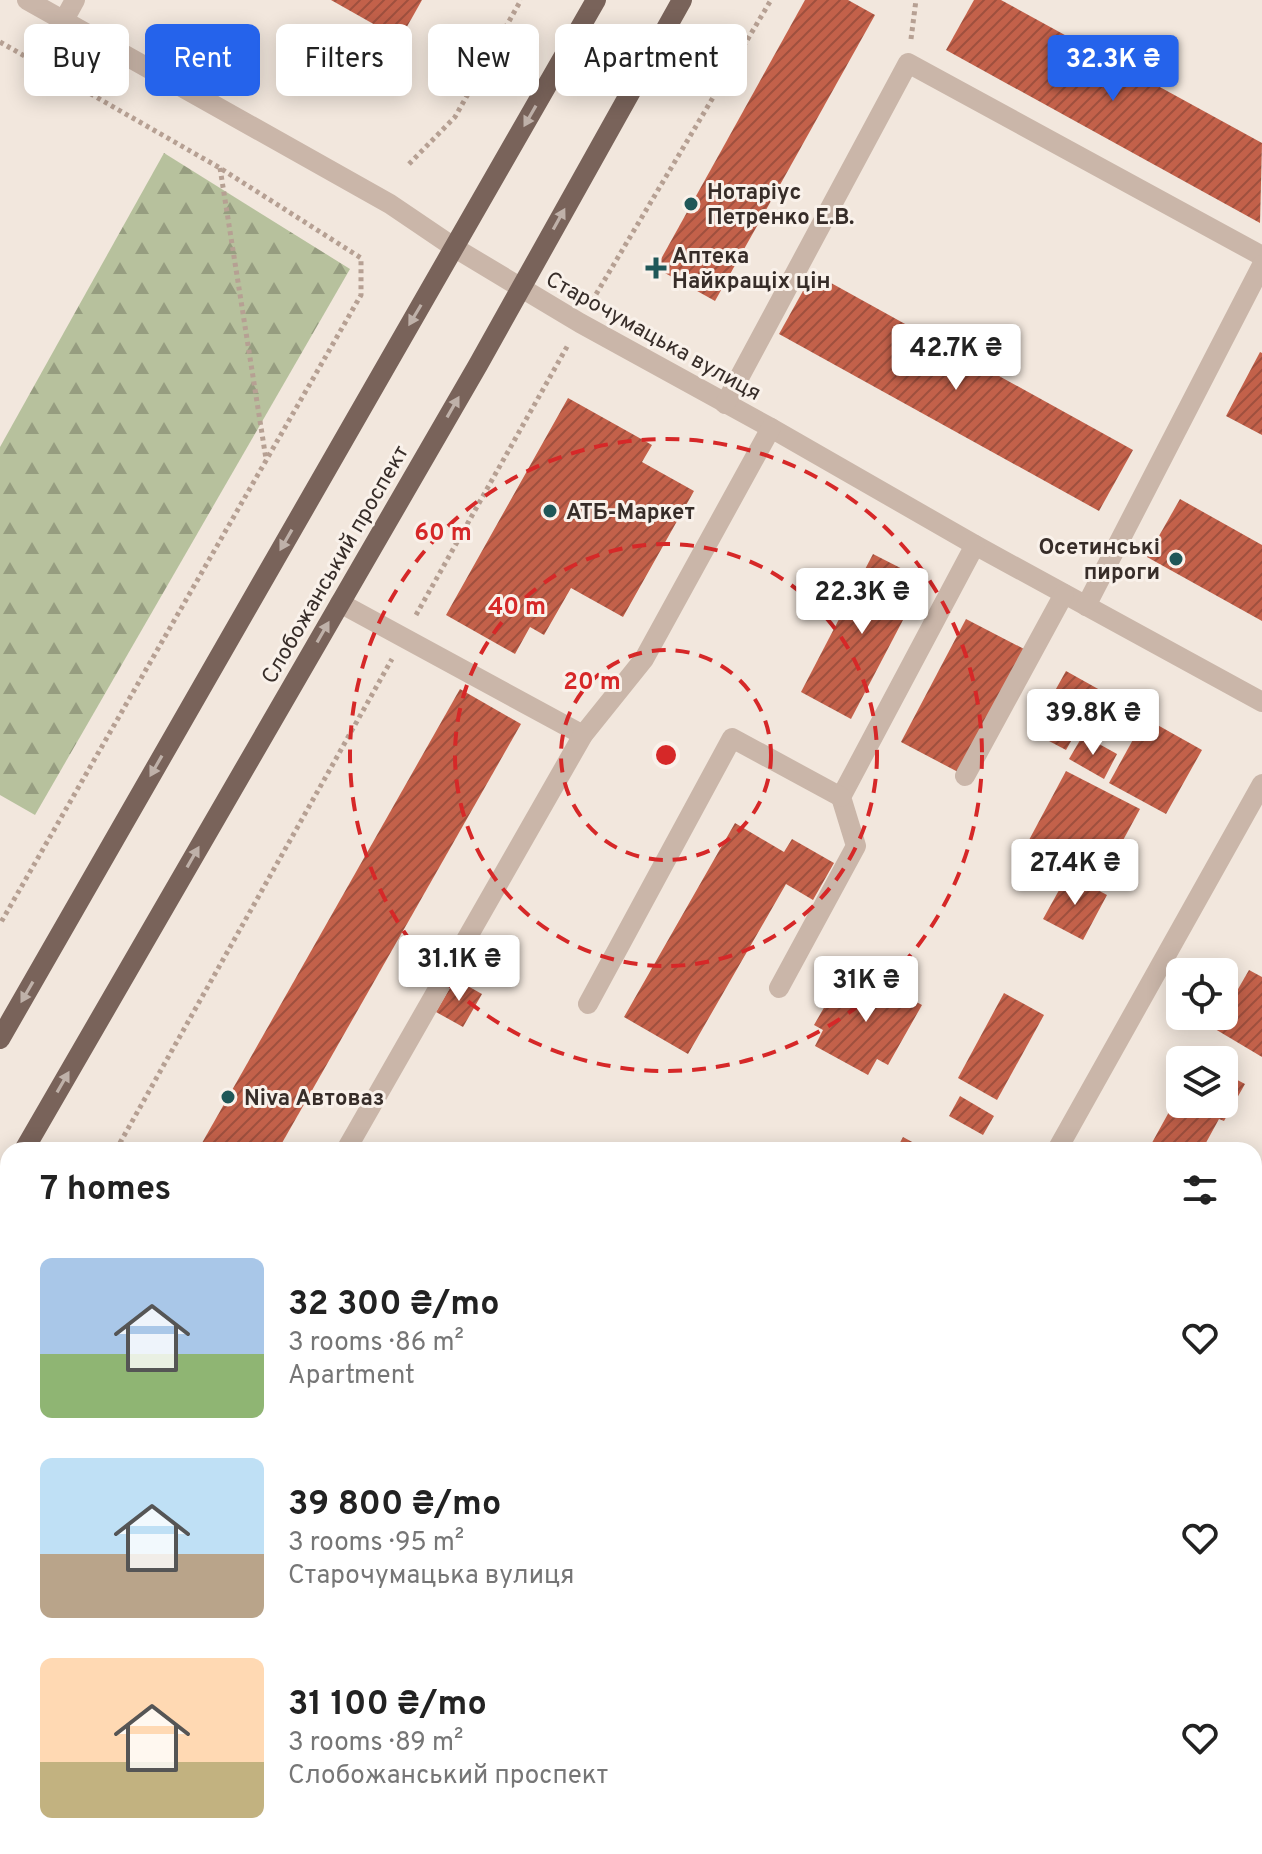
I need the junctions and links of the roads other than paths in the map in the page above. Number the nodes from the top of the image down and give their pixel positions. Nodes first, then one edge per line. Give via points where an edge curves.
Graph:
1 (27, 0) edge
2 (75, 0) edge
3 (596, 0) edge
4 (682, 0) edge
5 (64, 20) junction
6 (455, 248) junction
7 (1262, 256) edge
8 (1262, 265) edge
9 (521, 287) junction
10 (725, 404) junction
11 (771, 428) junction
12 (975, 545) junction
13 (1064, 594) junction
14 (340, 603) junction
15 (1086, 606) junction
16 (1262, 702) edge
17 (583, 735) junction
18 (965, 776) dead end
19 (1262, 784) edge
20 (841, 797) junction
21 (779, 988) dead end
22 (588, 1004) dead end
23 (0, 1039) edge
24 (29, 1142) edge
25 (351, 1142) edge
26 (1061, 1142) edge

1 - 5 street, Старочумацька вулиця
2 - 5 street
3 -> 6 main road
9 -> 4 main road, Слобожанський проспект
5 - 6 street, Старочумацька вулиця via 390,204
6 - 9 street, Старочумацька вулиця
6 -> 23 main road
7 - 10 street via 908,63
8 - 15 street
9 - 10 street, Старочумацька вулиця
14 -> 9 main road, Слобожанський проспект
10 - 11 street, Старочумацька вулиця
11 - 12 street, Старочумацька вулиця
11 - 17 street via 644,659
12 - 13 street, Старочумацька вулиця
12 - 20 street
13 - 15 street, Старочумацька вулиця
13 - 18 street
14 - 17 street
24 -> 14 main road, Слобожанський проспект
15 - 16 street, Старочумацька вулиця
17 - 25 street
19 - 26 street
20 - 21 street via 856,846
20 - 22 street via 732,738

